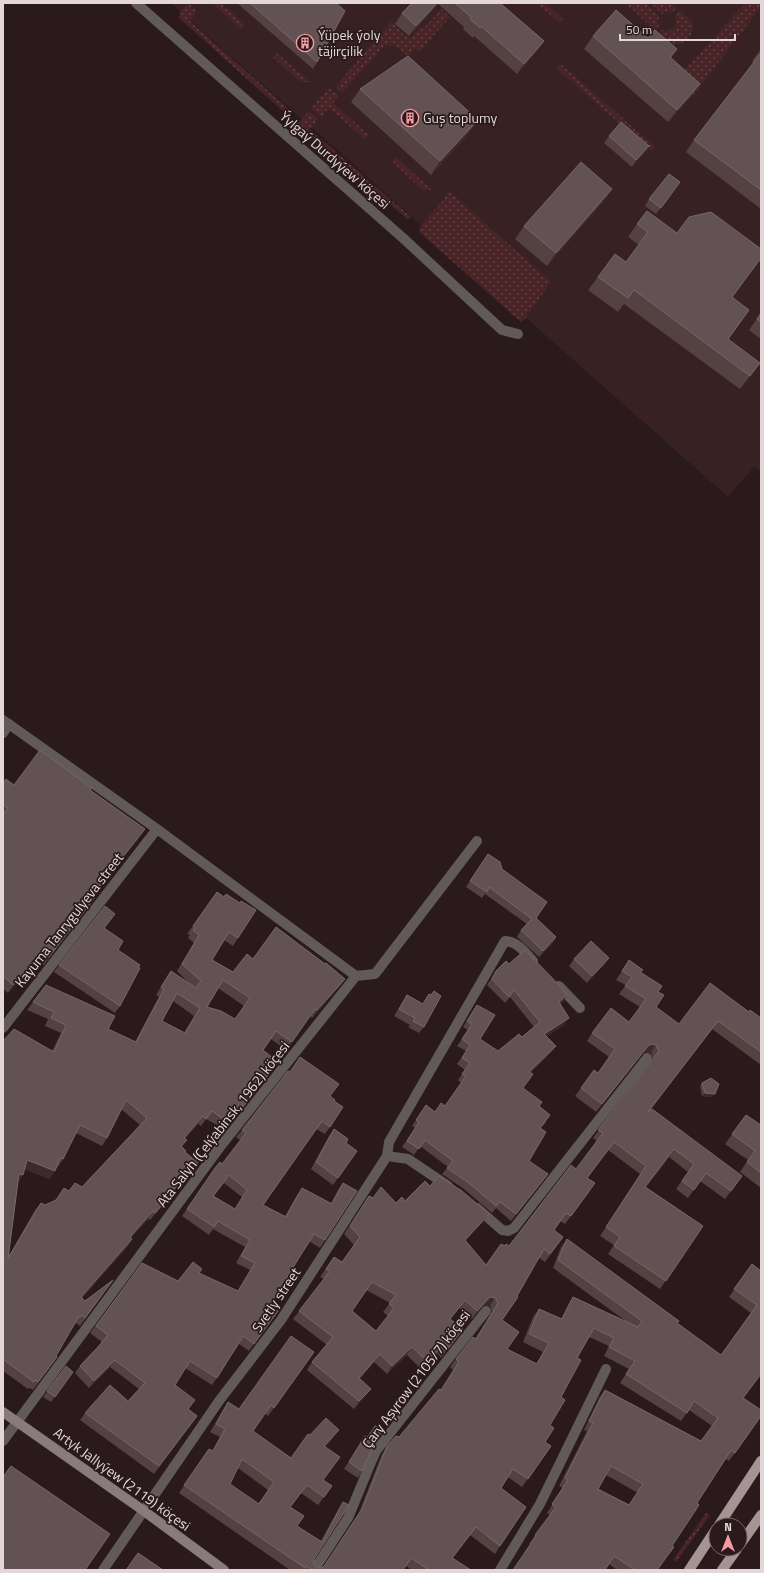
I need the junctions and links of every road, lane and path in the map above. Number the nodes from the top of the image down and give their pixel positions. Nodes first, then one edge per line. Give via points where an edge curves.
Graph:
1 (136, 3) edge
2 (518, 334) dead end
3 (6, 722) edge
4 (3, 733) edge
5 (157, 829) junction
6 (477, 841) dead end
7 (542, 969) edge
8 (356, 976) junction
9 (553, 980) edge
10 (580, 1008) dead end
11 (3, 1028) edge
12 (647, 1058) edge
13 (387, 1156) junction
14 (460, 1194) edge
15 (472, 1204) edge
16 (486, 1311) edge
17 (606, 1369) dead end
18 (3, 1412) edge
19 (17, 1421) junction
20 (3, 1441) edge
21 (761, 1461) edge
22 (144, 1511) junction
23 (761, 1515) edge
24 (724, 1517) edge
25 (748, 1534) edge
26 (708, 1541) edge
27 (731, 1557) edge
28 (103, 1570) edge
29 (224, 1570) edge
30 (314, 1570) edge
31 (500, 1570) edge
32 (689, 1570) edge
33 (722, 1570) edge

1 - 2 street, Ýylgaý Durdyýew köçesi via 403,238 502,330
3 - 4 street
3 - 5 street
5 - 8 street
5 - 11 street, Kayuma Tanrygulyeva street
6 - 8 street via 375,974
7 - 13 street, Svetly street via 520,947 512,941 505,941 389,1142
8 - 19 street, Ata Salyh (Çelýabinsk, 1962) köçesi via 220,1147
9 - 10 street
12 - 15 street via 514,1228 502,1230
13 - 14 street via 408,1159
13 - 22 street, Svetly street via 281,1320 219,1400
16 - 30 street, Çary Aşyrow (2105/7) köçesi via 376,1451 348,1518
17 - 31 street via 540,1504
18 - 19 street, Artyk Jallyýew (2119) köçesi
19 - 20 street, Ata Salyh (Çelýabinsk, 1962) köçesi
19 - 22 street, Artyk Jallyýew (2119) köçesi
21 - 24 main road
22 - 28 street, Svetly street
22 - 29 street, Artyk Jallyýew (2119) köçesi
23 - 25 main road
26 - 32 main road
27 - 33 main road

